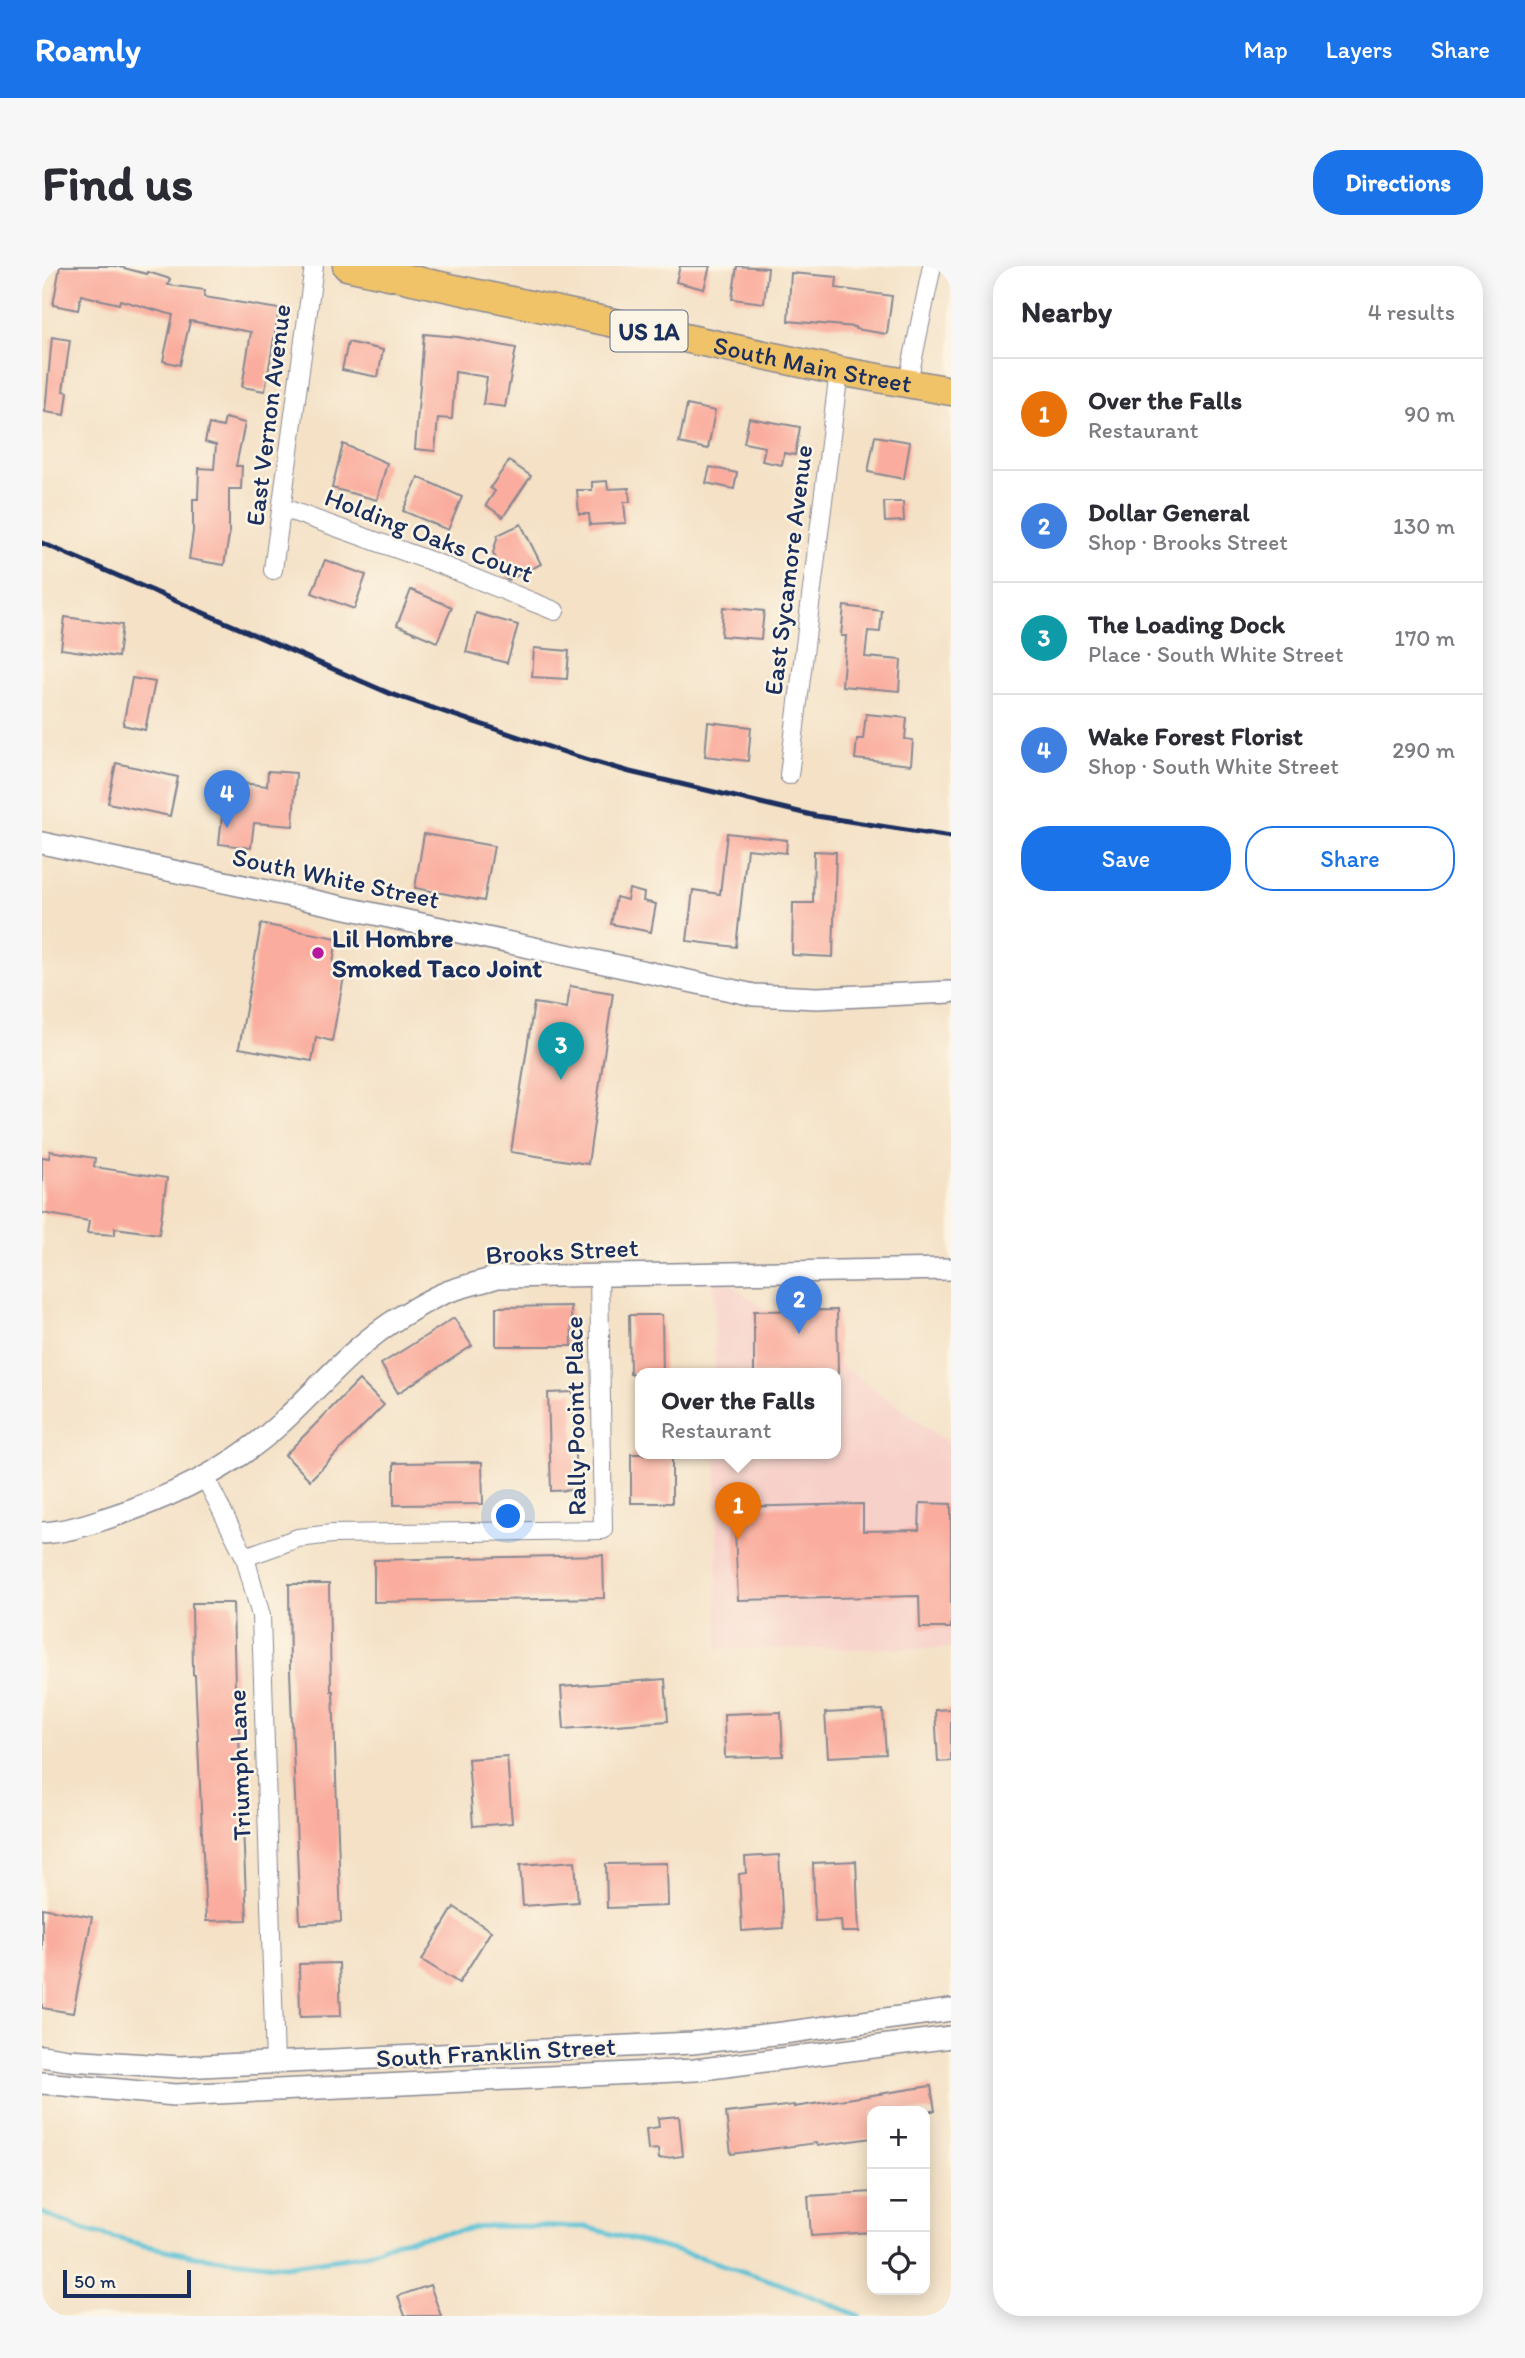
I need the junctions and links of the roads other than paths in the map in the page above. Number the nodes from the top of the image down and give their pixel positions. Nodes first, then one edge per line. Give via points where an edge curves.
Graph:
1 (314, 266) edge
2 (347, 266) edge
3 (932, 266) edge
4 (839, 371) junction
5 (908, 382) junction
6 (951, 391) edge
7 (283, 508) junction
8 (273, 570) dead end
9 (555, 611) dead end
10 (789, 775) dead end
11 (42, 843) edge
12 (951, 992) edge
13 (951, 1269) edge
14 (599, 1275) junction
15 (205, 1477) junction
16 (42, 1533) edge
17 (245, 1557) junction
18 (951, 2010) edge
19 (951, 2037) edge
20 (42, 2056) edge
21 (275, 2063) junction
22 (42, 2083) edge

1 - 7 street, East Vernon Avenue
2 - 4 main road, South Main Street / US 1A
3 - 5 street
4 - 5 main road, South Main Street / US 1A
4 - 10 street, East Sycamore Avenue
5 - 6 main road, South Main Street / US 1A
7 - 8 street, East Vernon Avenue
7 - 9 street, Holding Oaks Court
11 - 12 street, South White Street via 754,995 817,998
13 - 14 street, Brooks Street
14 - 15 street, Brooks Street via 498,1277 447,1292 398,1318 354,1351 278,1425
14 - 17 street, Rally Pooint Place via 603,1530 332,1534 298,1538
15 - 16 street, Brooks Street via 124,1513
15 - 17 street, Triumph Lane
17 - 21 street, Triumph Lane via 261,1616
18 - 21 street, South Franklin Street via 699,2042
19 - 22 street, South Franklin Street via 667,2072 175,2095
20 - 21 street, South Franklin Street via 180,2067

